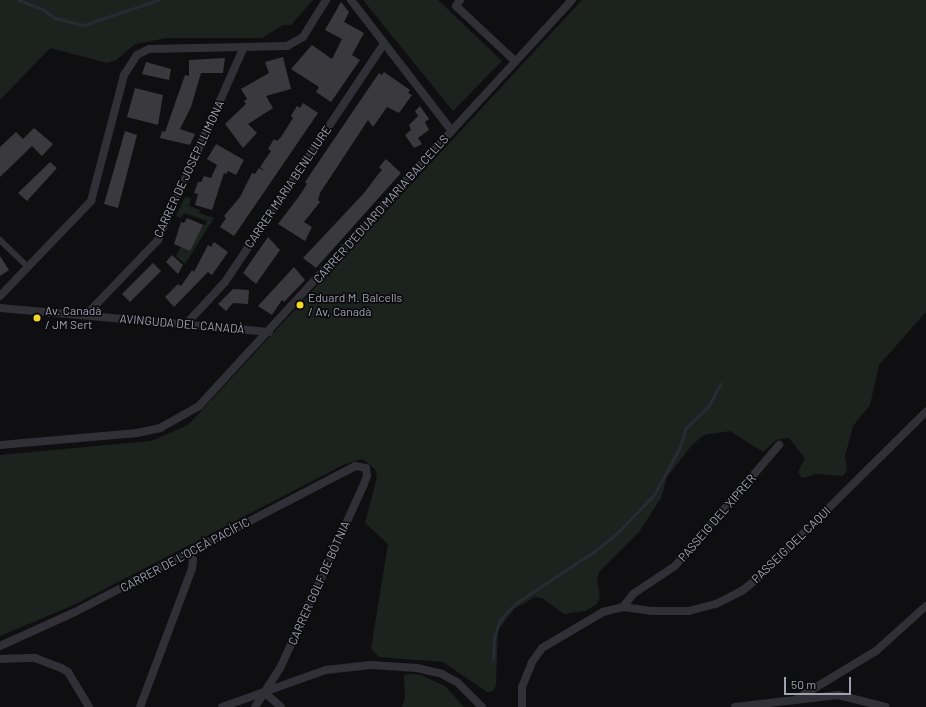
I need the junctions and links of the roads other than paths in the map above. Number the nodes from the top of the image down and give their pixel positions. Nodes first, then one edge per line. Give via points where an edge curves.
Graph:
1 (326, 0) edge
2 (351, 0) edge
3 (572, 0) edge
4 (458, 3) edge
5 (384, 44) junction
6 (244, 47) junction
7 (515, 61) junction
8 (452, 131) junction
9 (0, 240) edge
10 (28, 267) junction
11 (0, 296) edge
12 (0, 308) edge
13 (86, 315) junction
14 (186, 324) junction
15 (269, 332) junction
16 (926, 412) edge
17 (0, 445) edge
18 (779, 446) dead end
19 (368, 471) joint
20 (188, 553) junction
21 (926, 606) edge
22 (623, 607) junction
23 (0, 646) edge
24 (0, 658) edge
25 (265, 693) junction
26 (795, 700) junction
27 (89, 707) edge
28 (140, 707) edge
29 (222, 707) edge
30 (255, 707) edge
31 (281, 707) edge
32 (482, 707) edge
33 (522, 707) edge
34 (735, 707) edge
35 (886, 707) edge

1 - 6 street via 303,37 297,42 287,46
2 - 5 street
3 - 7 street, CARRER D'EDUARD MARIA BALCELLS
4 - 7 street
5 - 8 street
5 - 14 street, CARRER MARIA BENLLIURE via 224,282
6 - 10 street via 149,49 137,55 124,75 92,201
6 - 13 street, CARRER DE JOSEP LLIMONA via 158,240
7 - 8 street, CARRER D'EDUARD MARIA BALCELLS
8 - 15 street, CARRER D'EDUARD MARIA BALCELLS
9 - 10 street
10 - 11 street
12 - 13 street, AVINGUDA DEL CANADÀ
13 - 14 street, AVINGUDA DEL CANADÀ
14 - 15 street, AVINGUDA DEL CANADÀ
15 - 17 street, CARRER D'EDUARD MARIA BALCELLS via 199,406 160,428 137,433
16 - 22 street, PASSEIG DEL CAQUI via 743,590 716,604 689,611 651,611
18 - 22 street, PASSEIG DEL XIPRER via 685,557 634,594
19 - 20 street, CARRER DE L'OCEÀ PACÍFIC via 361,466 355,466
19 - 25 street, CARRER GOLF DE BÒTNIA via 280,668
20 - 23 street, CARRER DE L'OCEÀ PACÍFIC via 75,612
20 - 28 street via 193,560 192,569
21 - 26 street via 876,651
22 - 33 street via 602,612 542,648 532,662 522,687
24 - 27 street via 35,658 68,672
25 - 29 street
25 - 30 street, CARRER GOLF DE BÒTNIA
25 - 31 street
25 - 32 street via 326,670 354,666 400,666 442,674 458,683
26 - 34 street
26 - 35 street via 838,694

